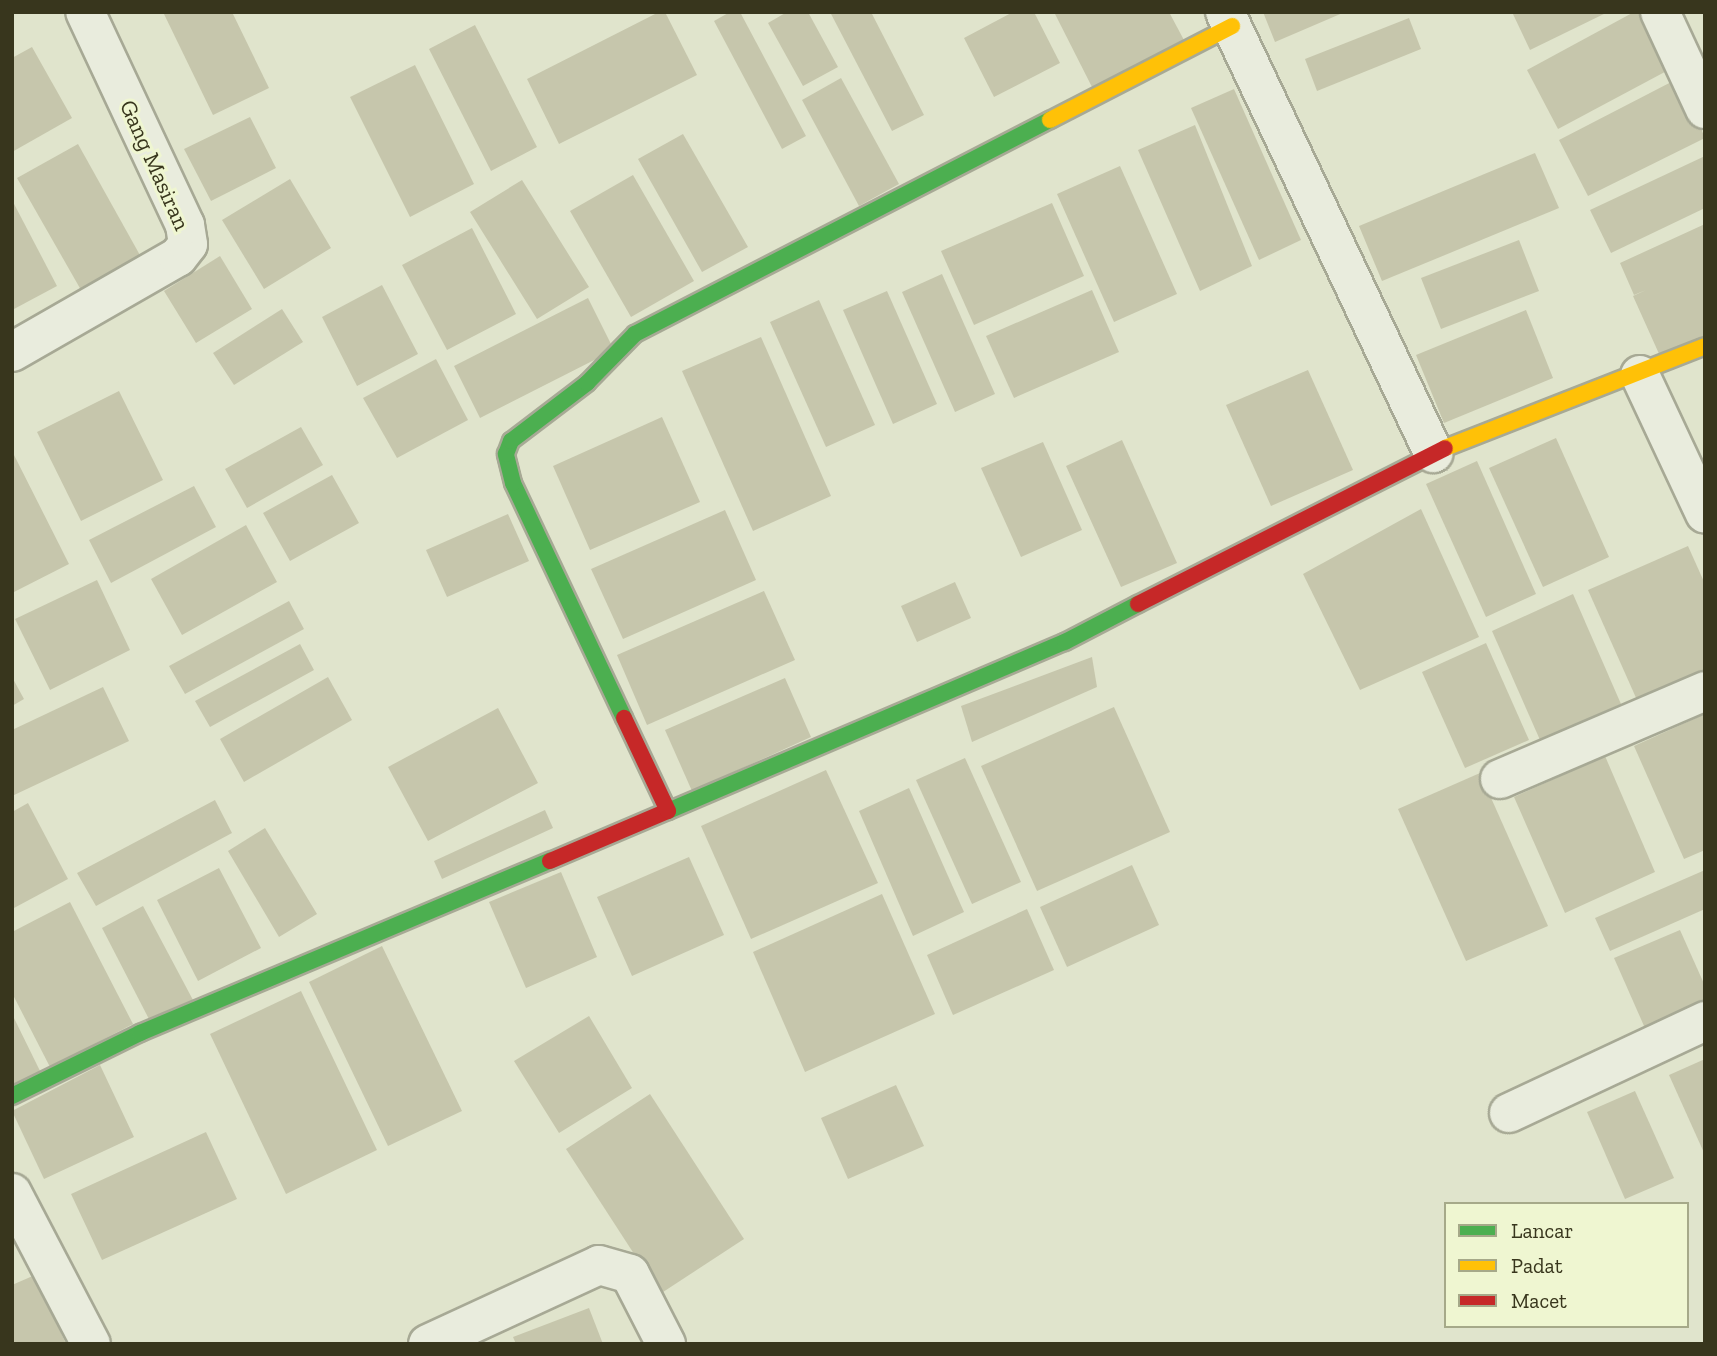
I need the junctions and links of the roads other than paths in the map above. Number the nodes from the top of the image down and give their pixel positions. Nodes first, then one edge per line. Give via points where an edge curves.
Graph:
1 (85, 12) edge
2 (1660, 12) edge
3 (1228, 19) edge
4 (1705, 109) edge
5 (1705, 346) edge
6 (12, 352) edge
7 (1640, 375) junction
8 (1433, 453) junction
9 (1705, 514) edge
10 (1705, 691) edge
11 (1500, 779) dead end
12 (668, 811) junction
13 (1705, 1021) edge
14 (12, 1096) edge
15 (1509, 1113) dead end
16 (12, 1193) edge
17 (91, 1344) edge
18 (428, 1344) edge
19 (666, 1344) edge

1 - 6 street, Gang Masiran via 188,244 178,257
2 - 4 street
3 - 8 street
3 - 12 street via 635,334 587,383 511,441 506,454 513,484
5 - 7 street
7 - 8 street via 1535,409
7 - 9 street
8 - 12 street via 1065,642
10 - 11 street
12 - 14 street via 141,1033
13 - 15 street
16 - 17 street
18 - 19 street via 599,1265 630,1274

